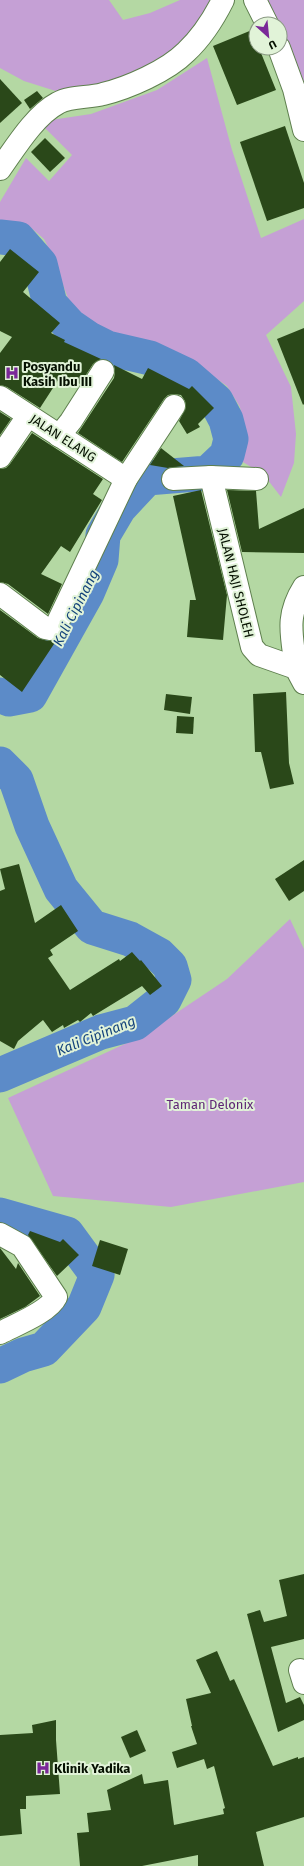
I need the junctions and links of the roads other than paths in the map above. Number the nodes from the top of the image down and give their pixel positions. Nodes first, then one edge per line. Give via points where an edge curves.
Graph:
1 (223, 0) edge
2 (255, 0) edge
3 (263, 16) edge
4 (281, 56) edge
5 (304, 130) edge
6 (0, 169) edge
7 (103, 371) dead end
8 (0, 397) edge
9 (174, 406) dead end
10 (28, 416) junction
11 (59, 436) junction
12 (0, 457) edge
13 (210, 477) junction
14 (126, 479) junction
15 (173, 479) dead end
16 (257, 479) dead end
17 (304, 587) edge
18 (0, 594) edge
19 (300, 675) edge
20 (0, 1234) edge
21 (0, 1333) edge

1 - 6 street via 194,44 177,60 139,82 121,89 59,102 26,132
2 - 3 street
4 - 5 street via 294,89
7 - 11 street
8 - 10 street, JALAN ELANG
9 - 14 street
10 - 11 street, JALAN ELANG
10 - 12 street
11 - 14 street, JALAN ELANG
13 - 15 street
13 - 16 street
13 - 19 street, JALAN HAJI SHOLEH via 252,647 259,655
14 - 18 street via 56,626 45,628
17 - 19 street via 291,613 291,633
20 - 21 street via 22,1246 56,1297 54,1303 45,1309

